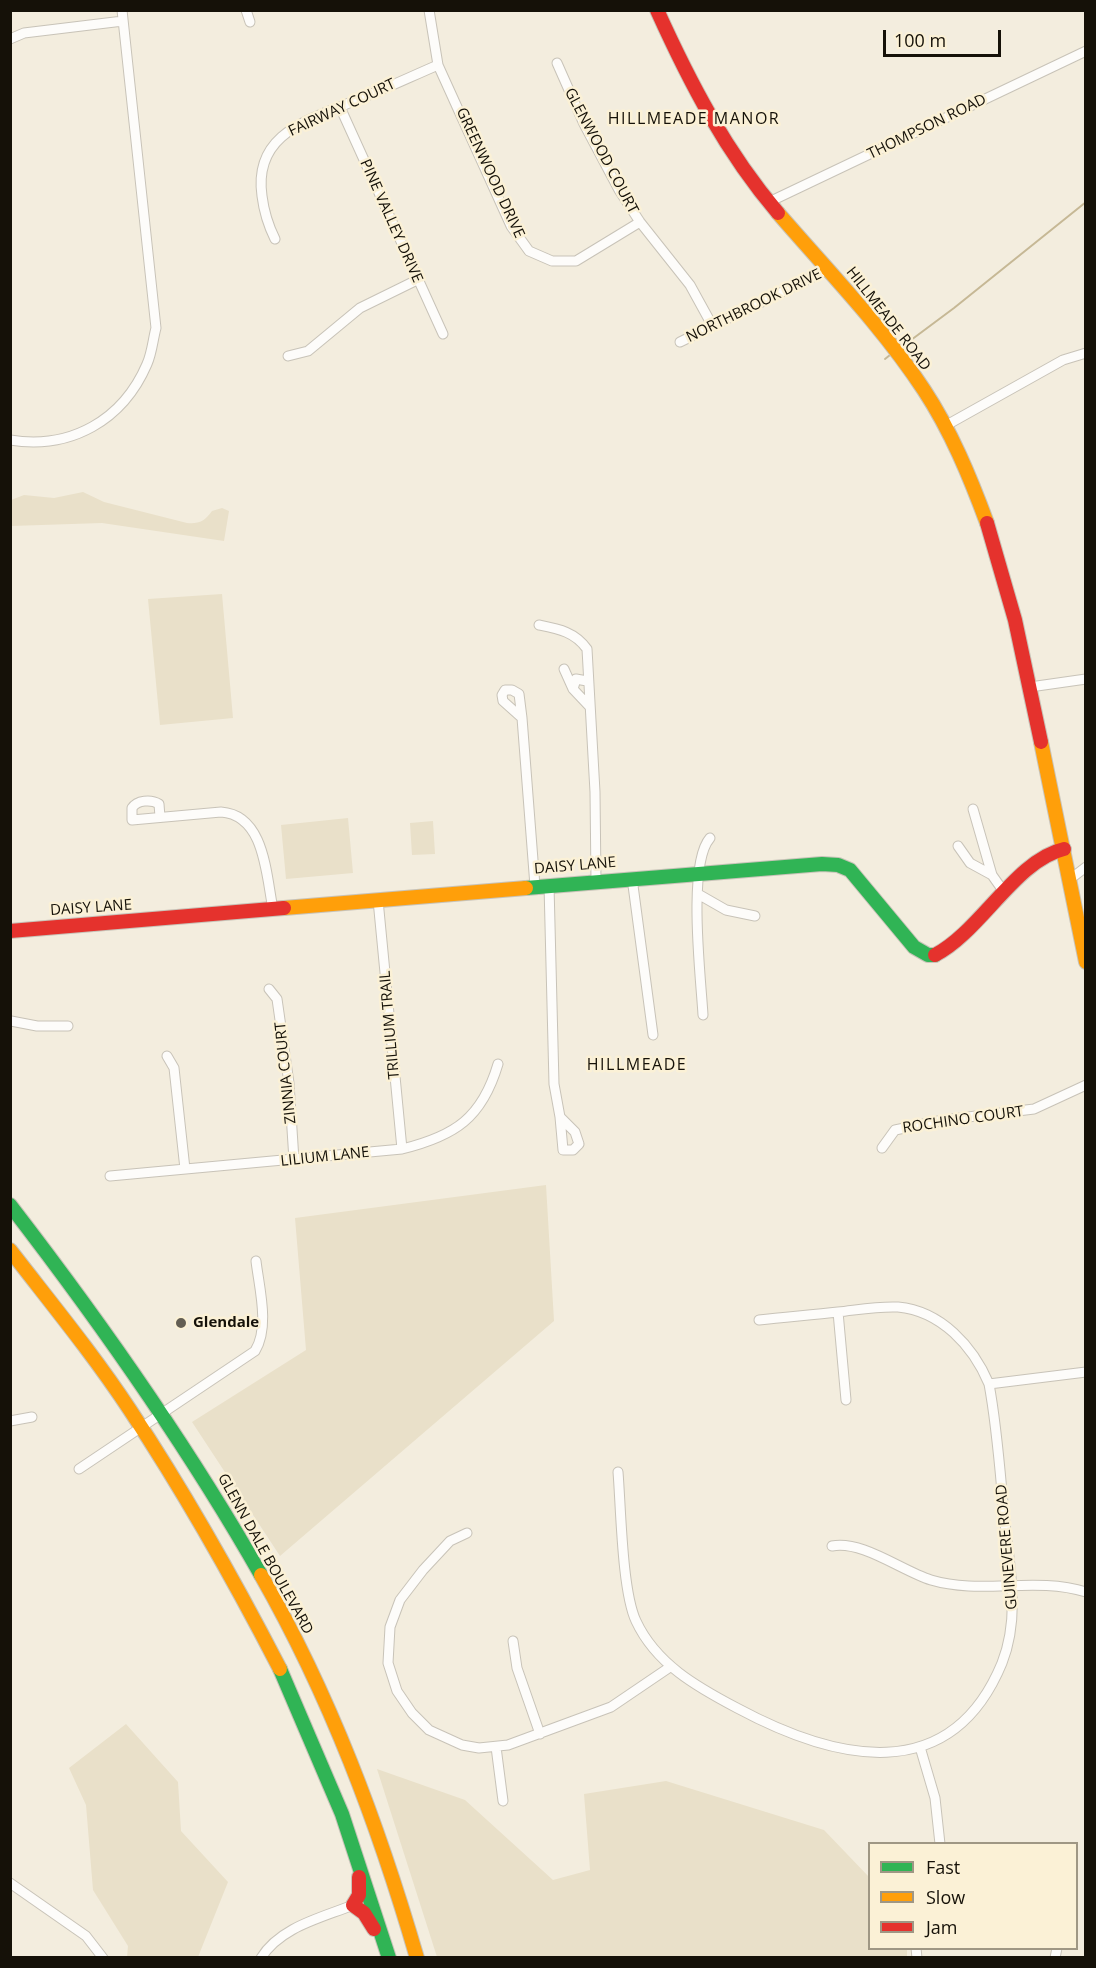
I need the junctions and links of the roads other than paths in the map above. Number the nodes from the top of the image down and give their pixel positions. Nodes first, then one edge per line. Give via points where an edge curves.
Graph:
1 (246, 10) edge
2 (429, 10) edge
3 (657, 10) edge
4 (123, 16) edge
5 (250, 22) dead end
6 (10, 39) edge
7 (1086, 51) edge
8 (557, 63) dead end
9 (438, 64) junction
10 (340, 107) junction
11 (769, 202) junction
12 (639, 222) junction
13 (275, 239) dead end
14 (827, 270) junction
15 (417, 280) junction
16 (712, 325) junction
17 (443, 334) dead end
18 (680, 342) dead end
19 (1086, 352) edge
20 (288, 356) dead end
21 (945, 426) junction
22 (10, 440) edge
23 (539, 625) dead end
24 (564, 669) dead end
25 (1086, 679) edge
26 (587, 681) junction
27 (1030, 687) junction
28 (573, 689) junction
29 (590, 707) junction
30 (522, 718) dead end
31 (973, 809) dead end
32 (160, 817) dead end
33 (710, 838) dead end
34 (958, 846) dead end
35 (1064, 849) junction
36 (1086, 867) edge
37 (699, 873) junction
38 (992, 875) junction
39 (632, 878) junction
40 (1069, 880) junction
41 (596, 881) junction
42 (542, 886) junction
43 (1004, 892) junction
44 (698, 894) junction
45 (378, 900) junction
46 (273, 909) junction
47 (755, 916) dead end
48 (10, 931) edge
49 (1086, 962) edge
50 (269, 989) dead end
51 (703, 1015) dead end
52 (11, 1021) edge
53 (68, 1026) dead end
54 (653, 1035) dead end
55 (167, 1056) dead end
56 (498, 1064) dead end
57 (1086, 1085) edge
58 (560, 1116) dead end
59 (882, 1148) dead end
60 (402, 1149) junction
61 (294, 1160) junction
62 (185, 1168) junction
63 (110, 1176) dead end
64 (10, 1205) edge
65 (10, 1250) edge
66 (256, 1261) dead end
67 (838, 1312) junction
68 (759, 1320) dead end
69 (1086, 1372) edge
70 (990, 1384) junction
71 (846, 1400) dead end
72 (162, 1413) junction
73 (32, 1417) dead end
74 (10, 1421) edge
75 (142, 1429) junction
76 (80, 1469) dead end
77 (618, 1472) dead end
78 (467, 1533) dead end
79 (832, 1546) dead end
80 (1012, 1586) junction
81 (1086, 1592) edge
82 (513, 1641) dead end
83 (670, 1666) junction
84 (540, 1734) junction
85 (496, 1747) junction
86 (920, 1747) junction
87 (503, 1801) dead end
88 (940, 1842) edge
89 (359, 1862) junction
90 (10, 1883) edge
91 (353, 1905) junction
92 (384, 1939) junction
93 (103, 1958) edge
94 (261, 1958) edge
95 (388, 1958) edge
96 (417, 1958) edge

1 - 5 street
2 - 9 street, GREENWOOD DRIVE
3 - 11 street, HILLMEADE ROAD via 710,120
4 - 6 street
4 - 22 street via 156,328 147,363 127,399 91,430 50,442
7 - 11 street, THOMPSON ROAD
8 - 12 street, GLENWOOD COURT via 584,124
9 - 10 street, FAIRWAY COURT
9 - 12 street, GREENWOOD DRIVE via 511,226 529,251 552,261 576,261
10 - 13 street, FAIRWAY COURT via 289,130 268,154 261,172 261,191
10 - 15 street, PINE VALLEY DRIVE
11 - 14 street, HILLMEADE ROAD
12 - 16 street, GLENWOOD COURT via 690,285
14 - 16 street, NORTHBROOK DRIVE
14 - 21 street, HILLMEADE ROAD via 891,345
15 - 17 street, PINE VALLEY DRIVE
15 - 20 street via 360,308 308,351
16 - 18 street, NORTHBROOK DRIVE
19 - 21 street via 1063,360
21 - 27 street, HILLMEADE ROAD via 993,536 1011,596
23 - 26 street via 579,638 587,649
24 - 28 street
25 - 27 street
26 - 28 street via 576,679
26 - 29 street
27 - 35 street, HILLMEADE ROAD
28 - 29 street
29 - 41 street
30 - 42 street
31 - 38 street
32 - 46 street via 221,812 243,819 253,828 258,842
33 - 37 street
34 - 38 street via 970,863
35 - 40 street, HILLMEADE ROAD
35 - 43 street, DAISY LANE via 1046,856
36 - 40 street
37 - 39 street, DAISY LANE
37 - 43 street, DAISY LANE via 810,864 842,866 850,870 914,947 928,956 949,948
37 - 44 street
38 - 43 street
39 - 41 street, DAISY LANE
39 - 54 street
40 - 49 street, HILLMEADE ROAD
41 - 42 street, DAISY LANE
42 - 45 street, DAISY LANE
42 - 58 street via 554,1084
44 - 47 street via 726,910
44 - 51 street
45 - 46 street, DAISY LANE
45 - 60 street, TRILLIUM TRAIL
46 - 48 street, DAISY LANE
50 - 61 street, ZINNIA COURT via 277,999
52 - 53 street
55 - 62 street via 174,1068
56 - 60 street, LILIUM LANE via 491,1087 473,1116 449,1134
57 - 59 street, ROCHINO COURT via 1034,1109 895,1130
60 - 61 street, LILIUM LANE
61 - 62 street, LILIUM LANE
62 - 63 street, LILIUM LANE
64 - 72 street, GLENN DALE BOULEVARD via 128,1360
65 - 75 street
66 - 72 street via 262,1318 260,1344
67 - 68 street, GUINEVERE ROAD
67 - 70 street, GUINEVERE ROAD via 897,1307 931,1317 965,1343
67 - 71 street
69 - 70 street
70 - 80 street, GUINEVERE ROAD
72 - 75 street
72 - 96 street, GLENN DALE BOULEVARD via 282,1612 315,1681 381,1840
73 - 74 street
75 - 76 street
75 - 89 street via 190,1504 250,1612 314,1746
77 - 83 street, GUINEVERE ROAD via 633,1612 645,1637
78 - 85 street via 445,1545 400,1600 390,1627 388,1663 399,1696 424,1726 454,1743
79 - 80 street via 853,1547 941,1582
80 - 81 street via 1063,1586
80 - 86 street, GUINEVERE ROAD via 1011,1633 990,1689 966,1721
82 - 84 street via 517,1668
83 - 84 street via 611,1707
83 - 86 street, GUINEVERE ROAD via 745,1713 815,1742 872,1753
84 - 85 street
85 - 87 street
86 - 88 street via 935,1798
89 - 91 street via 359,1895
89 - 92 street
90 - 93 street via 86,1936
91 - 92 street
91 - 94 street via 280,1936
92 - 95 street

